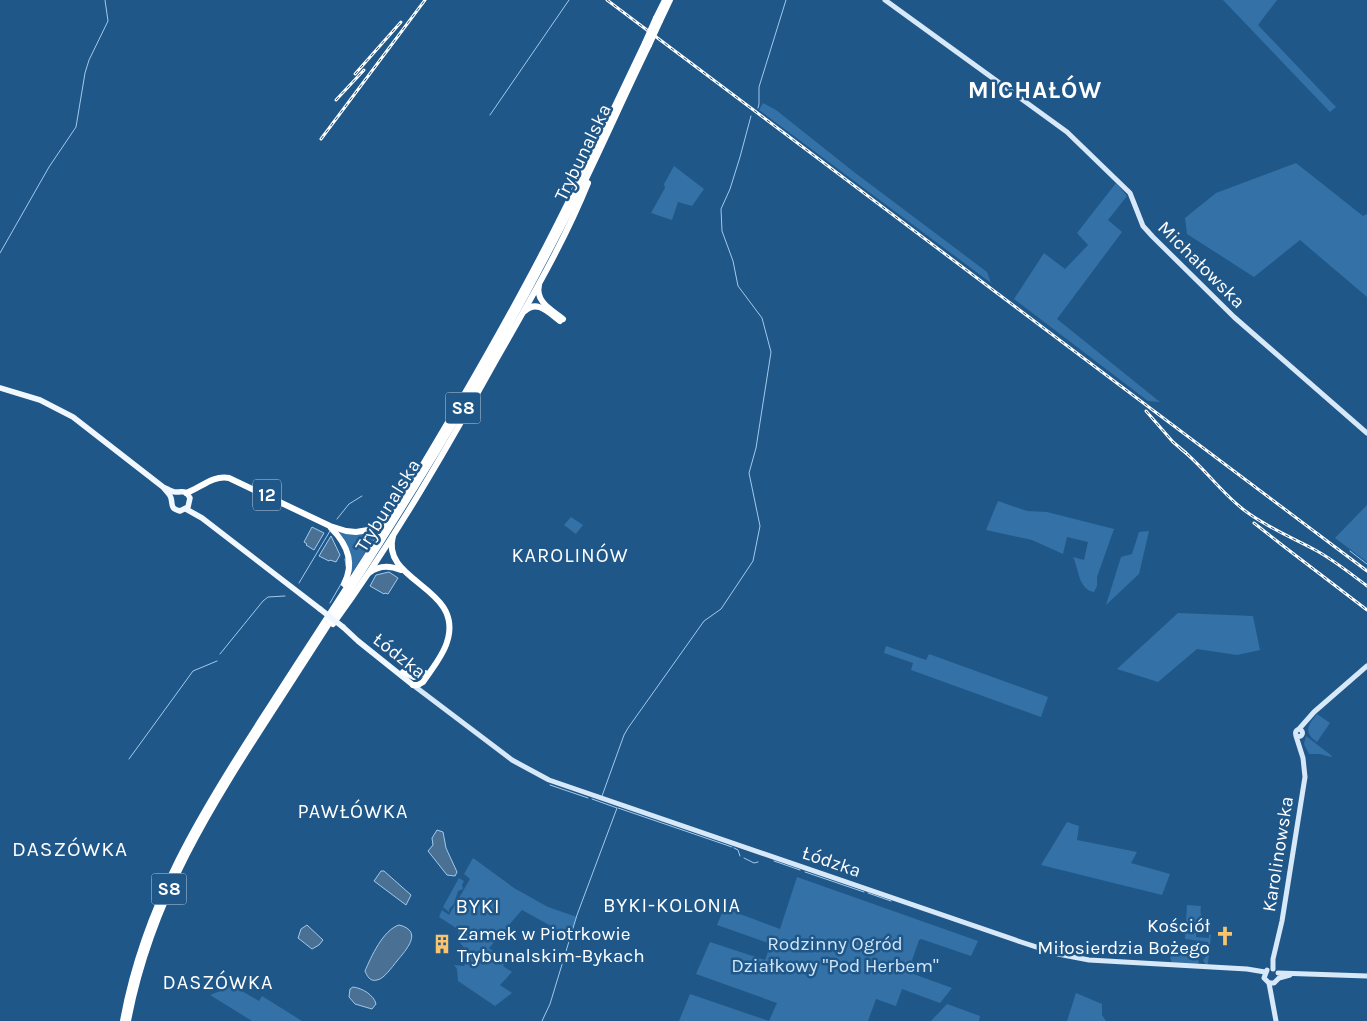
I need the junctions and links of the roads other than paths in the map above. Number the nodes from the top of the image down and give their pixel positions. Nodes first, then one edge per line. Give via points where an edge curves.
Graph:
1 (665, 0) edge
2 (670, 0) edge
3 (885, 0) edge
4 (658, 20) junction
5 (647, 44) junction
6 (600, 149) junction
7 (540, 279) junction
8 (521, 316) junction
9 (0, 388) edge
10 (1367, 433) edge
11 (173, 495) junction
12 (403, 498) junction
13 (188, 501) junction
14 (403, 517) junction
15 (330, 526) junction
16 (405, 571) junction
17 (363, 580) junction
18 (330, 612) junction
19 (343, 627) junction
20 (308, 656) junction
21 (1367, 666) edge
22 (402, 672) junction
23 (425, 676) junction
24 (416, 685) junction
25 (426, 690) junction
26 (440, 705) junction
27 (1273, 969) junction
28 (1265, 974) junction
29 (1278, 976) junction
30 (1367, 976) edge
31 (1271, 983) junction
32 (123, 1021) edge
33 (128, 1021) edge
34 (1276, 1021) edge

1 - 4 highway, Trybunalska / S8
2 - 4 highway, Trybunalska / S8
3 - 10 main road, Michałowska via 1067,132 1130,193 1142,226 1153,238 1234,317
4 - 5 highway, Trybunalska / S8, bridge
5 - 6 highway, Trybunalska / S8
5 - 12 highway, Trybunalska / S8 via 521,294
6 - 7 highway via 578,207
6 - 20 highway, Trybunalska / S8 via 466,403
7 - 8 highway
7 - 8 highway via 540,299 561,320 536,306
8 - 14 highway
9 - 11 main road via 40,400 72,417
11 - 13 main road via 182,491
11 - 13 main road via 171,504 180,511
12 - 15 highway, 12 via 382,522 368,530 350,532
12 - 18 highway, Trybunalska / S8
13 - 15 highway, 12 via 203,484 218,478 235,480
13 - 19 main road, Łódzka, bridge via 202,518
14 - 16 highway via 393,537 392,547 396,561
14 - 17 highway
15 - 18 highway via 344,543 350,564 346,581
16 - 17 highway via 383,566
16 - 23 highway via 436,596 447,616 441,651
17 - 20 highway
18 - 32 highway, Trybunalska / S8 via 213,795 181,852 145,939
19 - 22 main road, Łódzka
19 - 24 main road, Łódzka
20 - 33 highway, Trybunalska / S8 via 218,796 180,866 150,940
21 - 27 main road, Karolinowska via 1316,710 1300,733 1305,777
22 - 23 highway
22 - 24 main road, Łódzka
23 - 24 highway
23 - 25 highway
24 - 25 main road, Łódzka
24 - 26 main road, Łódzka
25 - 26 main road, Łódzka
26 - 28 main road, Łódzka via 520,766 549,780 1058,954 1103,962
27 - 28 main road
27 - 29 main road
28 - 31 main road via 1265,980
29 - 30 main road via 1298,973
29 - 31 main road
31 - 34 main road

